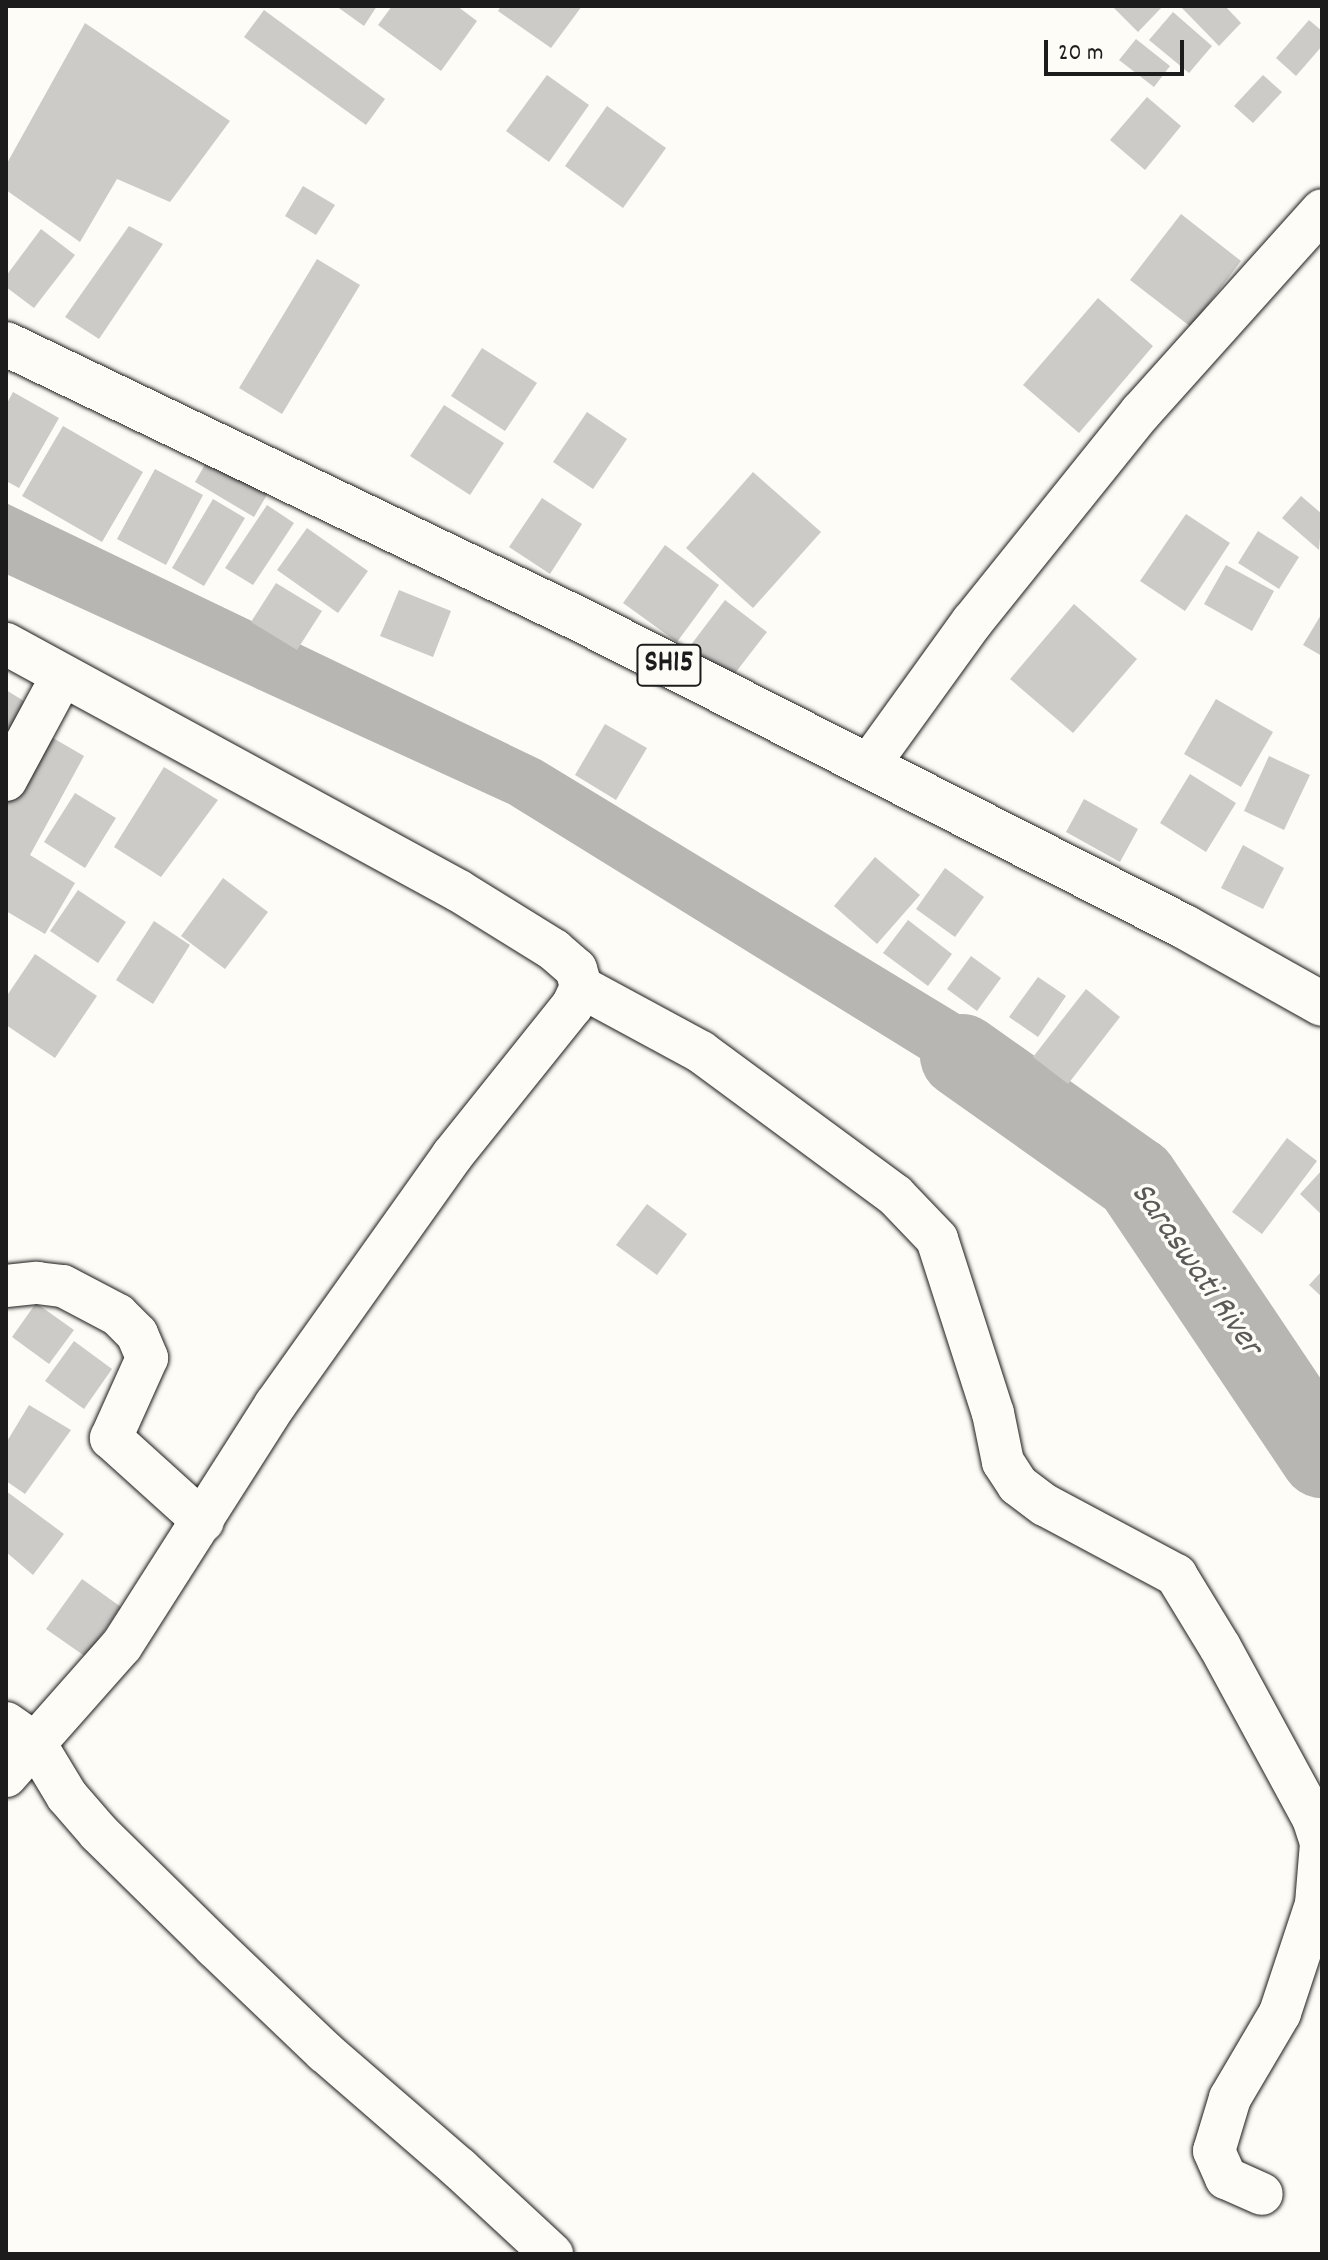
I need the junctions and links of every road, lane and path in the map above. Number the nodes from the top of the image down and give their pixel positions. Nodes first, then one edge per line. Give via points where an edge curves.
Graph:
1 (1322, 210) edge
2 (6, 344) edge
3 (6, 644) edge
4 (62, 676) junction
5 (868, 766) junction
6 (6, 780) edge
7 (581, 987) junction
8 (1322, 1004) edge
9 (6, 1286) edge
10 (203, 1521) junction
11 (20, 1733) edge
12 (6, 1776) edge
13 (1262, 2194) dead end
14 (552, 2254) edge

1 - 5 street via 1141,412 972,622
2 - 5 main road, SH15 via 579,619
3 - 4 street
4 - 6 street
4 - 7 street via 459,891 554,950 576,969
5 - 8 main road, SH15 via 1185,927
7 - 10 street via 572,1006 452,1156 275,1405
7 - 13 street via 701,1052 895,1195 937,1239 993,1413 1003,1462 1018,1485 1045,1505 1176,1575 1220,1647 1313,1818 1321,1843 1316,1904 1280,2013 1230,2098 1214,2151 1226,2178
9 - 10 street via 63,1286 118,1315 137,1334 147,1358 111,1438
10 - 11 street via 122,1645
11 - 12 street
11 - 14 street via 99,1833 325,2052

